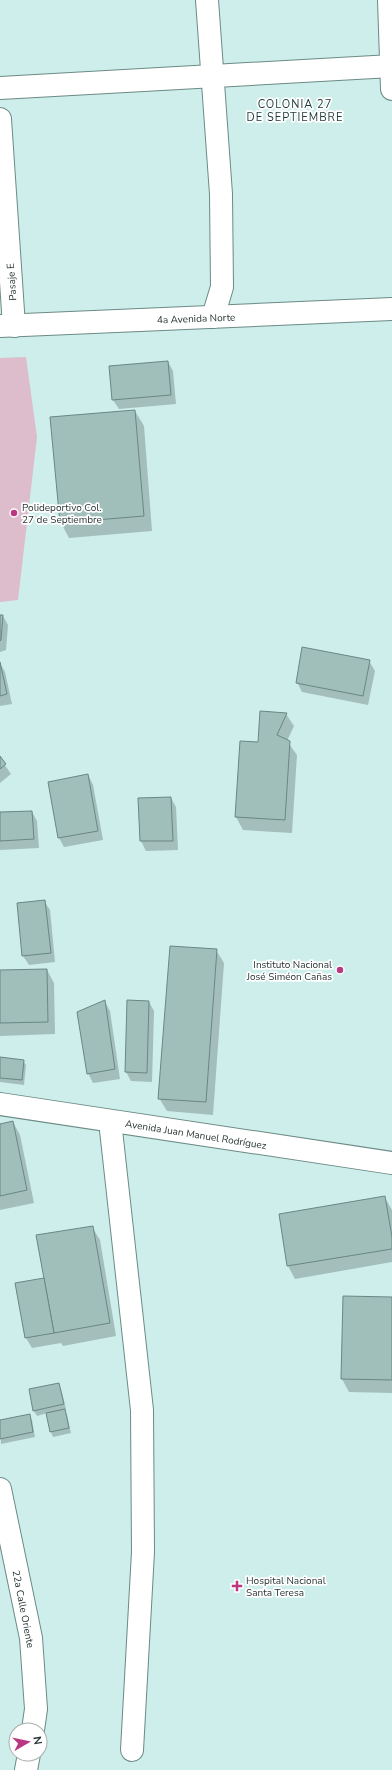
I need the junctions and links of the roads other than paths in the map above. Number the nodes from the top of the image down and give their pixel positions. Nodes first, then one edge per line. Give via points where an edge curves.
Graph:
1 (207, 0) edge
2 (389, 0) edge
3 (391, 66) edge
4 (212, 76) junction
5 (0, 88) edge
6 (392, 89) edge
7 (0, 120) edge
8 (392, 309) edge
9 (212, 317) junction
10 (7, 326) edge
11 (0, 1104) edge
12 (110, 1121) junction
13 (392, 1163) edge
14 (0, 1489) edge
15 (34, 1722) edge
16 (132, 1750) dead end

1 - 4 street
2 - 3 street
3 - 4 street
3 - 6 street
4 - 5 street
4 - 9 street via 221,194 222,280
7 - 10 street, Pasaje E
8 - 9 street, 4a Avenida Norte
9 - 10 street, 4a Avenida Norte
11 - 12 street, Avenida Juan Manuel Rodríguez
12 - 13 street, Avenida Juan Manuel Rodríguez
12 - 16 street via 142,1410 143,1552
14 - 15 street, 22a Calle Oriente via 31,1638 36,1709

